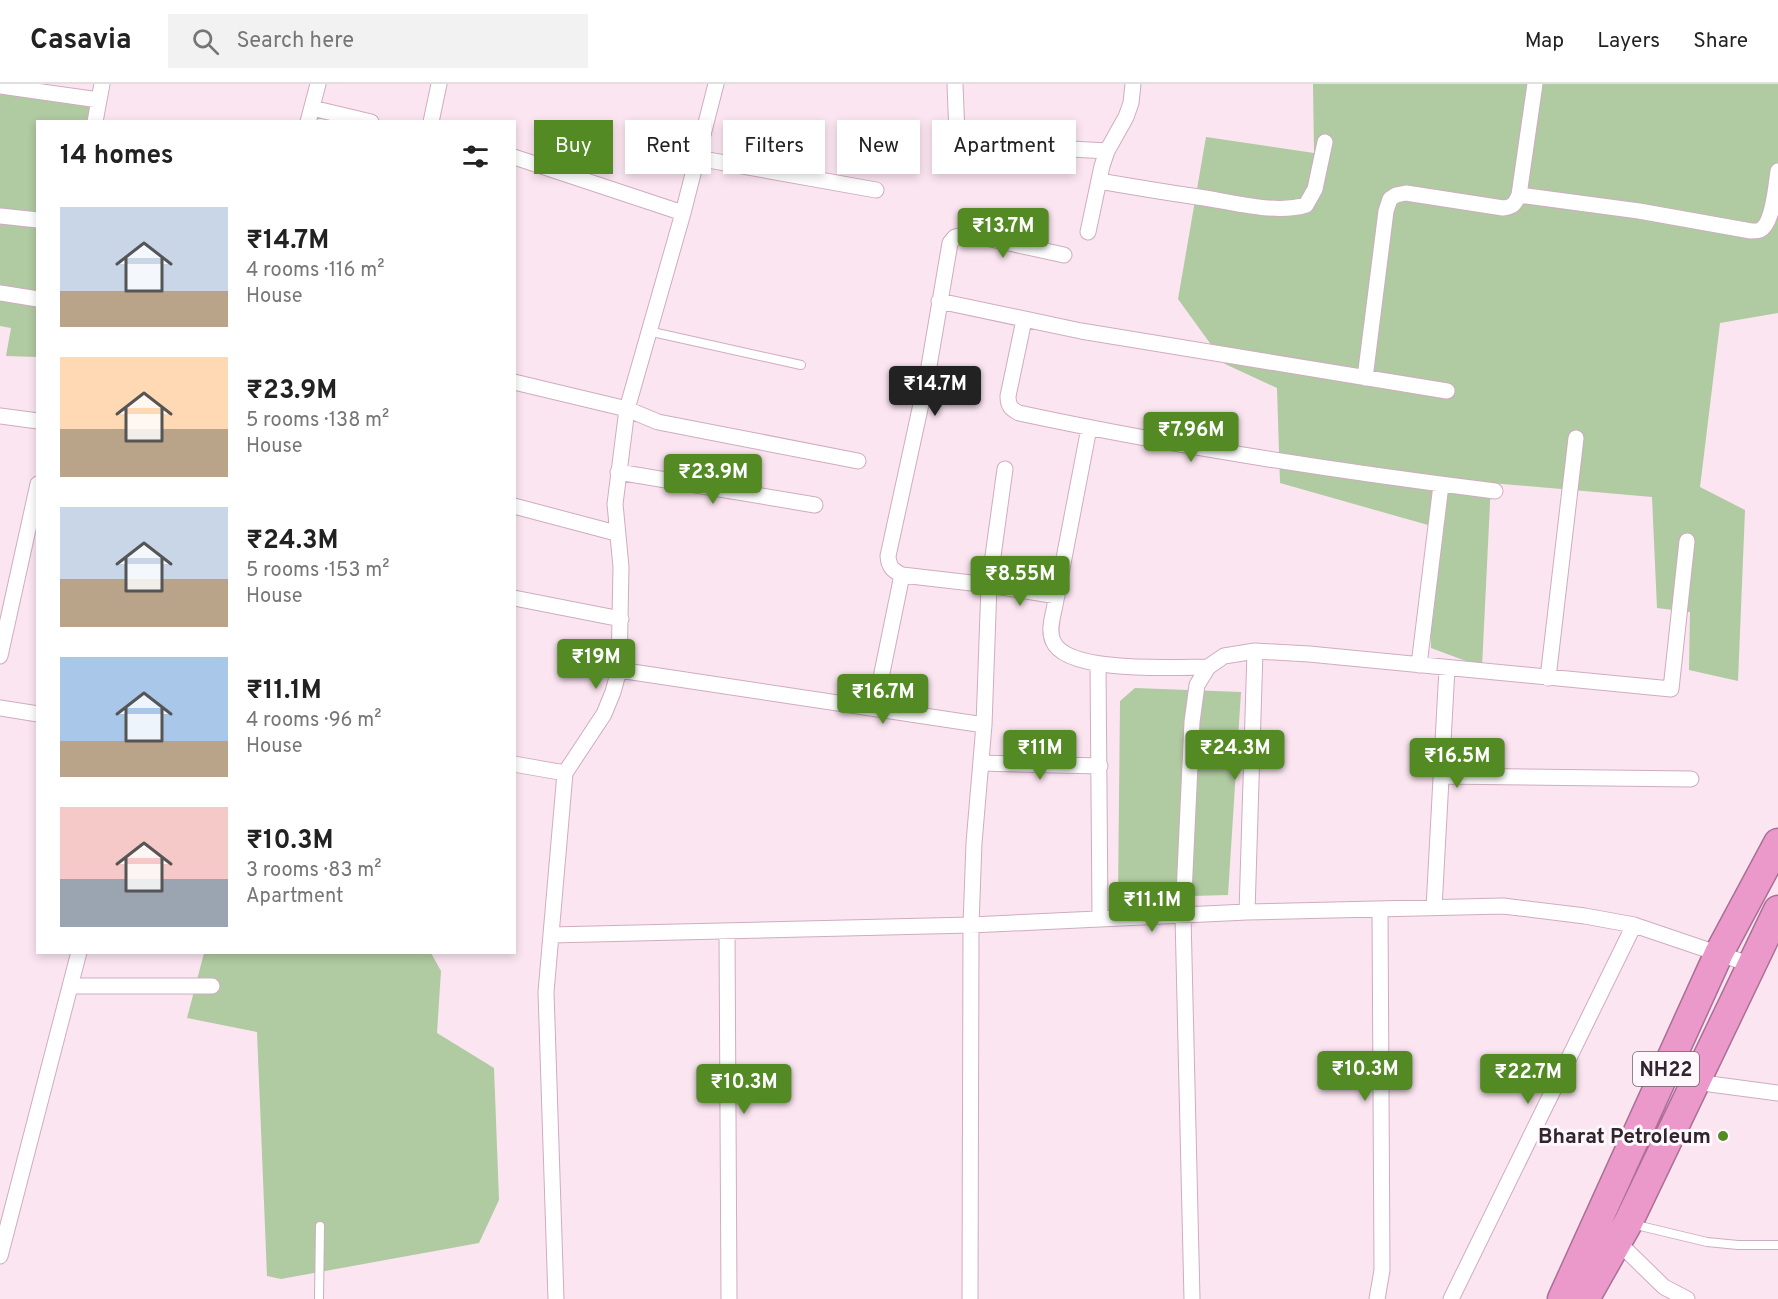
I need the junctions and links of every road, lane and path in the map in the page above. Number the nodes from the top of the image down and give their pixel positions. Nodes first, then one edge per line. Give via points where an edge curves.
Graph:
1 (102, 84) edge
2 (318, 84) edge
3 (439, 84) edge
4 (716, 84) edge
5 (955, 84) edge
6 (1133, 84) edge
7 (1535, 84) edge
8 (0, 86) edge
9 (99, 100) junction
10 (310, 115) edge
11 (95, 120) edge
12 (354, 120) edge
13 (431, 120) edge
14 (707, 120) edge
15 (1324, 142) dead end
16 (1107, 151) junction
17 (516, 157) edge
18 (711, 161) edge
19 (1778, 171) edge
20 (693, 174) edge
21 (1099, 181) junction
22 (876, 190) dead end
23 (1519, 195) junction
24 (683, 213) junction
25 (0, 216) edge
26 (36, 220) edge
27 (1088, 232) dead end
28 (1064, 255) dead end
29 (0, 293) edge
30 (36, 299) edge
31 (939, 301) junction
32 (1024, 320) junction
33 (648, 331) junction
34 (801, 365) dead end
35 (1365, 378) junction
36 (516, 382) edge
37 (1447, 391) dead end
38 (627, 409) junction
39 (0, 416) edge
40 (36, 421) edge
41 (1089, 428) junction
42 (1575, 438) dead end
43 (858, 461) dead end
44 (1005, 469) dead end
45 (618, 472) junction
46 (1442, 484) junction
47 (1495, 491) dead end
48 (36, 493) edge
49 (814, 505) dead end
50 (516, 507) edge
51 (616, 533) junction
52 (1687, 541) dead end
53 (902, 575) junction
54 (989, 585) junction
55 (1057, 596) junction
56 (516, 598) edge
57 (621, 619) junction
58 (1255, 651) junction
59 (0, 656) edge
60 (1098, 665) junction
61 (1419, 665) junction
62 (1208, 667) junction
63 (1448, 668) junction
64 (618, 670) junction
65 (1548, 678) junction
66 (875, 707) junction
67 (0, 708) edge
68 (36, 714) edge
69 (984, 725) junction
70 (981, 763) junction
71 (516, 764) edge
72 (1100, 766) junction
73 (566, 773) junction
74 (1442, 776) junction
75 (1692, 779) dead end
76 (1778, 843) edge
77 (1434, 908) junction
78 (1380, 909) junction
79 (1778, 910) edge
80 (1247, 912) junction
81 (1183, 916) junction
82 (1100, 918) junction
83 (971, 925) junction
84 (1634, 925) junction
85 (727, 931) junction
86 (551, 935) junction
87 (1719, 953) junction
88 (78, 954) edge
89 (1752, 965) junction
90 (70, 986) junction
91 (212, 986) dead end
92 (1695, 1082) junction
93 (1778, 1094) edge
94 (320, 1226) dead end
95 (1623, 1232) junction
96 (1778, 1245) edge
97 (0, 1256) edge
98 (319, 1299) edge
99 (556, 1299) edge
100 (729, 1299) edge
101 (970, 1299) edge
102 (1192, 1299) edge
103 (1377, 1299) edge
104 (1451, 1299) edge
105 (1562, 1299) edge
106 (1585, 1299) edge
107 (1687, 1299) edge

1 - 9 street
2 - 10 street
3 - 13 street
4 - 14 street
5 - 16 street via 957,135
6 - 16 street via 1126,117
7 - 23 street
8 - 9 street
9 - 11 street
10 - 12 street
15 - 21 street via 1315,189 1306,205 1298,207 1236,203
16 - 21 street
17 - 24 street
18 - 22 street
19 - 23 street via 1774,201 1760,231
20 - 24 street
21 - 27 street
23 - 35 street via 1515,204 1503,208 1406,193 1390,199
24 - 33 street
25 - 26 street
28 - 31 street via 968,234 955,237 947,252
29 - 30 street
31 - 32 street
31 - 53 street via 928,372 888,556 889,566
32 - 35 street
32 - 41 street via 1008,404 1019,413
33 - 34 lane
33 - 38 street
35 - 37 street
36 - 38 street
38 - 43 street via 658,422
38 - 45 street
39 - 40 street
41 - 46 street
41 - 55 street
42 - 65 street
44 - 54 street
45 - 49 street
45 - 51 street
46 - 47 street
46 - 61 street
48 - 59 street
50 - 51 street
51 - 57 street via 621,567
52 - 65 street via 1671,689
53 - 54 street
53 - 66 street
54 - 55 street
54 - 69 street
55 - 60 street via 1051,628 1053,641 1059,651
56 - 57 street
57 - 64 street
58 - 61 street
58 - 62 street via 1224,656
58 - 80 street
60 - 62 street
60 - 72 street
61 - 63 street
62 - 81 street via 1197,685 1192,722
63 - 65 street
63 - 74 street
64 - 66 street
64 - 73 street via 604,714
66 - 69 street
67 - 68 street
69 - 70 street
70 - 72 street
70 - 83 street
71 - 73 street
72 - 82 street
73 - 86 street
74 - 75 street
74 - 77 street
76 - 87 highway, NH22
77 - 78 street
77 - 84 street via 1503,906
78 - 80 street
78 - 103 street via 1382,1270
79 - 89 highway, NH22
80 - 81 street
81 - 82 street
81 - 102 street
82 - 83 street
83 - 85 street
83 - 101 street
84 - 87 street
84 - 104 street
85 - 86 street
85 - 100 street
86 - 99 street via 546,1019
87 - 89 street
87 - 105 highway, NH22
88 - 90 street
89 - 92 highway, NH22
90 - 91 street
90 - 97 street
92 - 93 street
92 - 95 highway, NH22
94 - 98 lane
95 - 96 lane via 1738,1245
95 - 106 highway, NH22
95 - 107 street via 1664,1287

